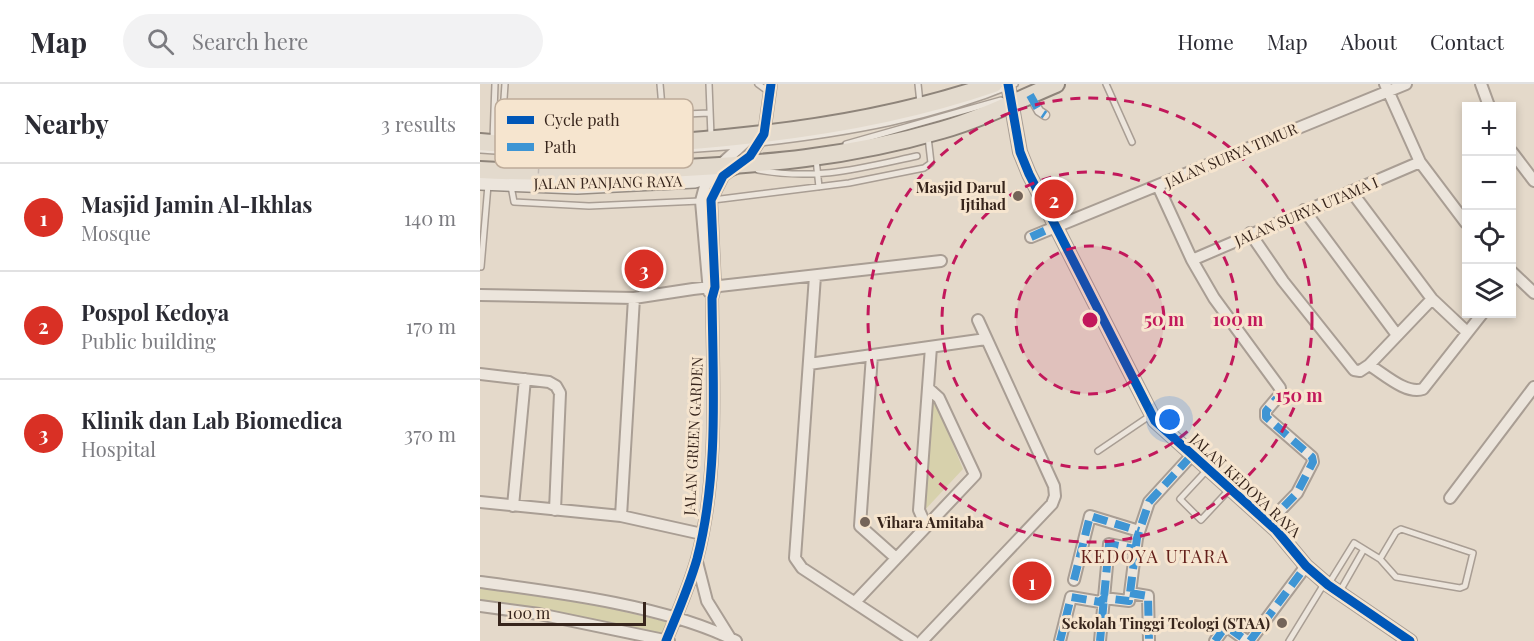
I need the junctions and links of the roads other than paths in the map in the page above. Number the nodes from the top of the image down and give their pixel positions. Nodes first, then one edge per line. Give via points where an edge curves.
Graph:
1 (495, 84) edge
2 (505, 84) edge
3 (660, 84) edge
4 (709, 84) edge
5 (758, 84) edge
6 (918, 84) edge
7 (1056, 84) edge
8 (1406, 84) edge
9 (1481, 84) edge
10 (1104, 85) edge
11 (1386, 87) edge
12 (770, 88) edge
13 (1004, 89) edge
14 (1034, 90) edge
15 (504, 99) edge
16 (661, 99) edge
17 (1488, 102) edge
18 (920, 106) junction
19 (709, 113) junction
20 (693, 114) edge
21 (1045, 115) dead end
22 (927, 134) junction
23 (756, 136) junction
24 (711, 140) junction
25 (693, 142) edge
26 (1131, 142) dead end
27 (693, 144) edge
28 (494, 147) edge
29 (917, 156) dead end
30 (1515, 156) edge
31 (1420, 162) junction
32 (480, 163) edge
33 (495, 163) edge
34 (693, 166) edge
35 (729, 166) junction
36 (817, 166) junction
37 (685, 168) edge
38 (693, 168) edge
39 (483, 178) edge
40 (1534, 181) edge
41 (511, 184) junction
42 (1158, 186) junction
43 (819, 187) junction
44 (1351, 191) junction
45 (706, 200) junction
46 (483, 203) edge
47 (1304, 210) junction
48 (1462, 217) edge
49 (1055, 226) junction
50 (1250, 233) junction
51 (1031, 237) dead end
52 (1192, 260) junction
53 (941, 261) dead end
54 (482, 267) dead end
55 (815, 276) junction
56 (1516, 277) edge
57 (711, 291) junction
58 (1534, 293) edge
59 (480, 295) edge
60 (634, 298) junction
61 (1432, 299) junction
62 (1479, 318) edge
63 (978, 320) dead end
64 (1467, 332) junction
65 (1397, 335) junction
66 (986, 339) junction
67 (931, 347) junction
68 (872, 355) junction
69 (809, 364) junction
70 (1369, 365) junction
71 (480, 374) edge
72 (525, 379) junction
73 (1534, 387) edge
74 (929, 389) junction
75 (1150, 415) junction
76 (1098, 451) dead end
77 (1192, 455) junction
78 (1208, 469) junction
79 (1230, 489) junction
80 (1450, 498) dead end
81 (480, 502) edge
82 (513, 506) junction
83 (555, 510) junction
84 (621, 516) junction
85 (1268, 523) junction
86 (926, 526) junction
87 (1139, 531) junction
88 (702, 534) junction
89 (1135, 549) junction
90 (1364, 549) junction
91 (896, 558) junction
92 (697, 559) junction
93 (1380, 559) junction
94 (1306, 566) junction
95 (1074, 580) dead end
96 (480, 582) edge
97 (1331, 587) junction
98 (1129, 597) junction
99 (1104, 598) junction
100 (856, 601) junction
101 (480, 606) edge
102 (675, 618) junction
103 (733, 640) edge
104 (667, 641) edge
105 (913, 641) edge
106 (922, 641) edge
107 (1060, 641) edge
108 (1100, 641) edge
109 (1149, 641) edge
110 (1215, 641) edge
111 (1249, 641) edge
112 (1289, 641) edge
113 (1410, 641) edge

1 - 28 lane
2 - 15 lane
3 - 16 lane
4 - 19 lane
5 - 12 lane
6 - 18 lane
7 - 14 main road, JALAN PANJANG RAYA
8 - 11 street, JALAN SURYA TIMUR
9 - 17 street
10 - 26 lane
11 - 31 street
11 - 42 street, JALAN SURYA TIMUR
12 - 23 street
13 - 14 main road, JALAN PANJANG RAYA
13 - 18 main road, JALAN PANJANG RAYA
13 - 22 main road, JALAN PANJANG RAYA via 987,115
13 - 23 lane via 952,108 838,134
13 - 35 lane via 835,147
13 - 49 street, JALAN KEDOYA RAYA via 1020,152
14 - 21 street via 1039,111
18 - 23 main road, JALAN PANJANG RAYA via 809,130
19 - 20 lane
19 - 24 lane
22 - 36 main road, JALAN PANJANG RAYA
22 - 43 lane via 932,158 928,166
23 - 24 main road, JALAN PANJANG RAYA
23 - 27 lane
23 - 35 street, JALAN GREEN GARDEN
23 - 35 street, JALAN GREEN GARDEN
24 - 25 main road, JALAN PANJANG RAYA
29 - 36 lane via 849,171
30 - 40 street
31 - 44 street, JALAN SURYA UTAMA I
31 - 48 street
32 - 33 lane
34 - 35 lane
35 - 36 main road, JALAN PANJANG RAYA
35 - 38 main road, JALAN PANJANG RAYA
35 - 41 main road, JALAN PANJANG RAYA via 587,186
35 - 45 street, JALAN GREEN GARDEN
35 - 45 street, JALAN GREEN GARDEN
36 - 43 lane
37 - 39 main road, JALAN PANJANG RAYA
39 - 41 main road, JALAN PANJANG RAYA
39 - 46 lane
41 - 45 lane via 514,202 548,206
42 - 49 street, JALAN SURYA TIMUR
42 - 52 street
43 - 45 lane
44 - 47 street, JALAN SURYA UTAMA I
44 - 61 street
45 - 57 street, JALAN GREEN GARDEN
46 - 54 lane
47 - 50 street, JALAN SURYA UTAMA I
47 - 65 street
49 - 51 street, JALAN SURYA TIMUR
49 - 75 street, JALAN KEDOYA RAYA
50 - 52 street, JALAN SURYA UTAMA I
50 - 70 street via 1282,281 1354,370
52 - 85 street via 1279,393 1266,417 1312,457 1297,493
53 - 55 street
55 - 57 street
55 - 69 street
56 - 58 street
57 - 60 street
57 - 88 street, JALAN GREEN GARDEN via 710,453
59 - 60 street
60 - 84 street
61 - 64 street
61 - 65 street
62 - 64 street
63 - 66 street
64 - 70 street via 1419,390 1402,385
65 - 70 street
66 - 67 street
66 - 106 street via 1054,486 1055,496 1052,504
67 - 68 street
67 - 74 street
68 - 69 street
68 - 91 street via 860,526
69 - 100 street via 795,558 802,568
71 - 72 street
72 - 82 street
72 - 83 street via 549,382 560,393
73 - 80 street
74 - 86 street via 920,510
74 - 86 street via 939,398 975,475
75 - 76 lane
75 - 77 street, JALAN KEDOYA RAYA
77 - 78 street, JALAN KEDOYA RAYA
77 - 87 street via 1152,496
78 - 79 street, JALAN KEDOYA RAYA
78 - 79 lane via 1180,499 1201,520
79 - 85 street, JALAN KEDOYA RAYA
81 - 82 street
82 - 83 street
83 - 84 street
84 - 88 street
85 - 94 street, JALAN KEDOYA RAYA
86 - 91 street
87 - 89 street
87 - 95 street via 1090,516
88 - 92 street, JALAN GREEN GARDEN
89 - 98 street
89 - 99 street via 1110,543
90 - 93 lane
90 - 97 lane
90 - 97 lane via 1353,544
91 - 100 street
92 - 102 street, JALAN GREEN GARDEN
92 - 103 street, JALAN GREEN GARDEN via 707,601
93 - 93 lane via 1396,577 1460,588 1465,586 1473,554 1401,529
94 - 97 street, JALAN KEDOYA RAYA
94 - 111 street
96 - 102 street
97 - 112 lane
97 - 113 street, JALAN KEDOYA RAYA
98 - 99 street
98 - 109 street via 1148,596
99 - 107 street via 1100,602 1071,597
99 - 108 street
100 - 105 street
101 - 104 street
102 - 103 street
102 - 104 street, JALAN GREEN GARDEN
110 - 111 street via 1226,626

